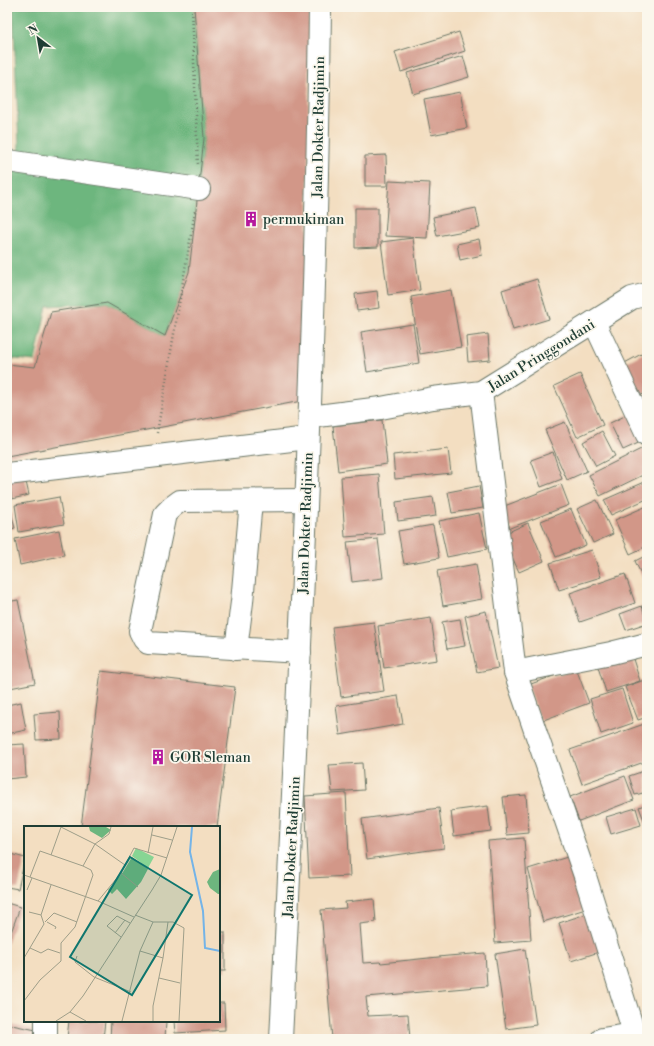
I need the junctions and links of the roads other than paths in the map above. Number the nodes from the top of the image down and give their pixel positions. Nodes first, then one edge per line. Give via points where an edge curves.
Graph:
1 (320, 7) edge
2 (7, 157) edge
3 (199, 189) road end
4 (647, 294) edge
5 (594, 322) junction
6 (481, 392) junction
7 (309, 428) junction
8 (647, 435) edge
9 (7, 474) edge
10 (306, 500) junction
11 (251, 501) junction
12 (647, 644) edge
13 (236, 648) junction
14 (300, 652) junction
15 (515, 672) junction
16 (46, 1022) edge
17 (635, 1036) edge
18 (46, 1039) edge
19 (281, 1039) edge
20 (602, 1039) edge

1 - 7 street, Jalan Dokter Radjimin
2 - 3 street
4 - 5 street, Jalan Pringgondani via 632,298
5 - 6 street, Jalan Pringgondani
5 - 8 street
6 - 7 street, Jalan Pringgondani via 380,408
6 - 15 street
7 - 9 street, Jalan Pringgondani via 153,456
7 - 10 street, Jalan Dokter Radjimin
10 - 11 street
10 - 14 street, Jalan Dokter Radjimin
11 - 13 street
11 - 13 street via 180,501 165,514 140,631 148,643
12 - 15 street
13 - 14 street
14 - 19 street, Jalan Dokter Radjimin
15 - 17 street via 585,876
16 - 18 street
17 - 20 street

